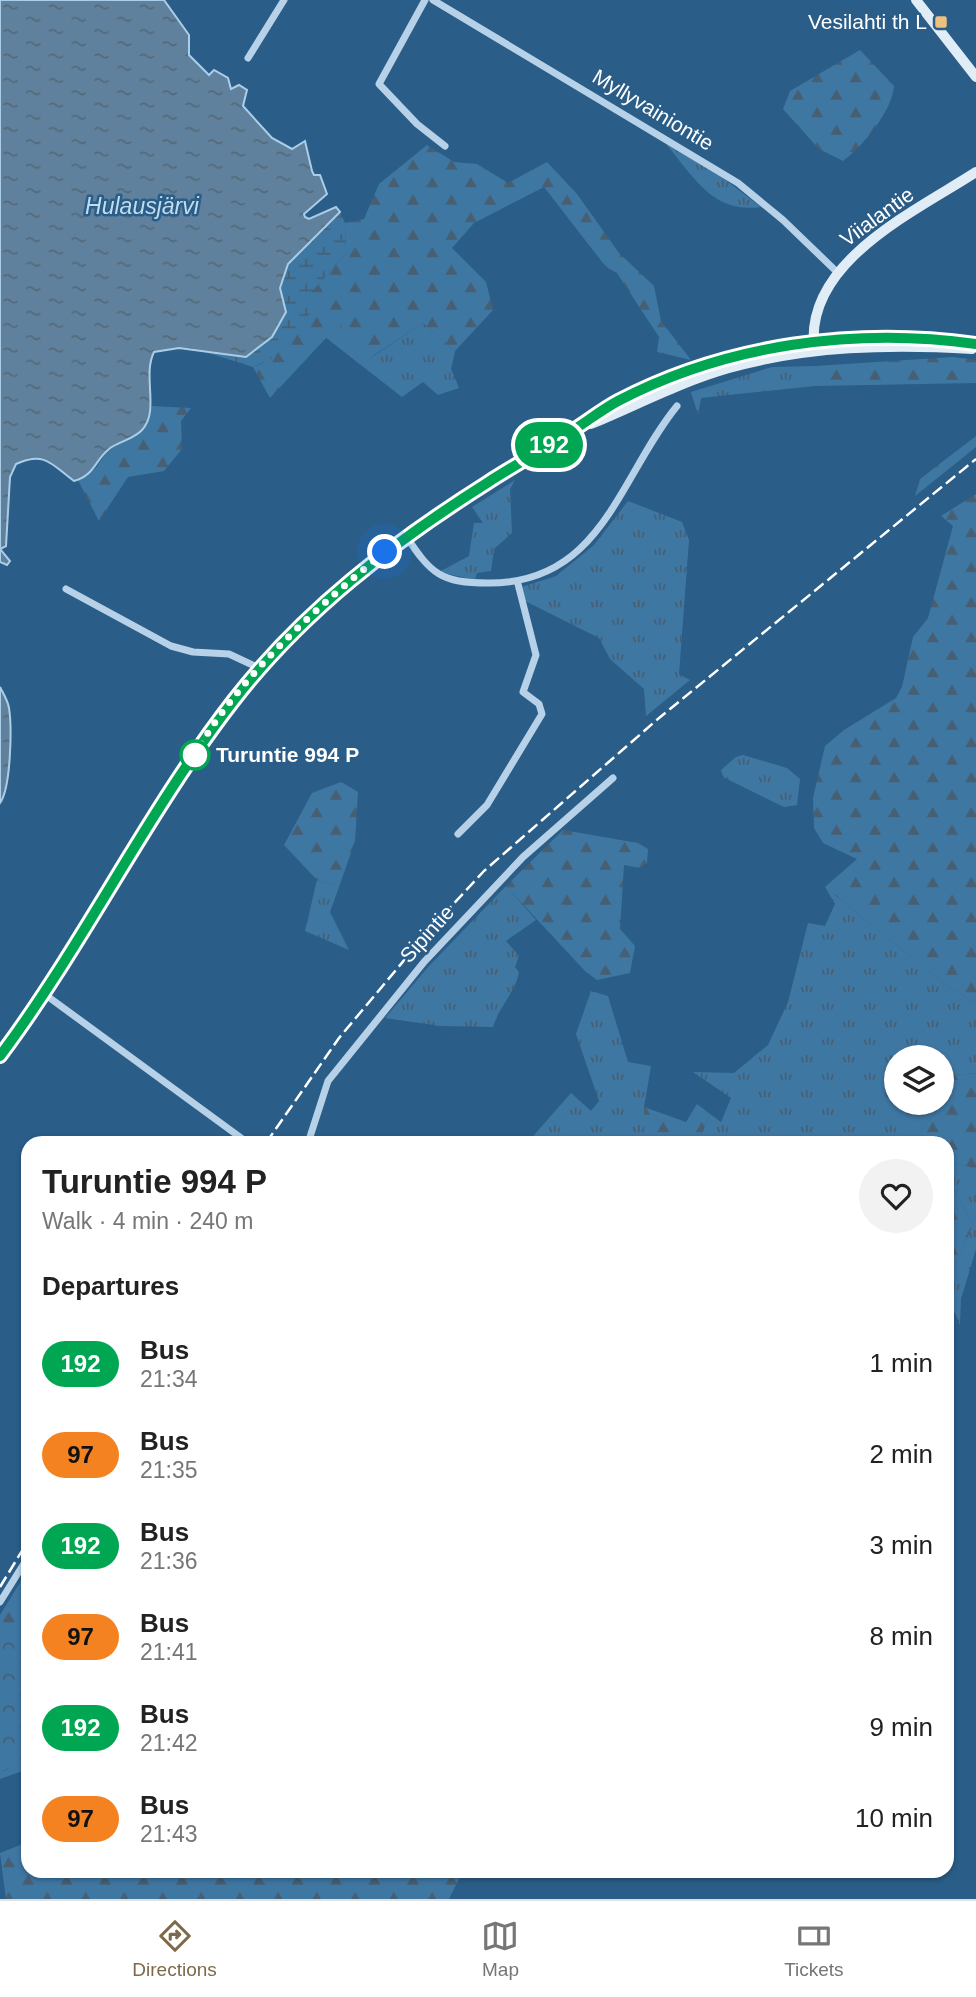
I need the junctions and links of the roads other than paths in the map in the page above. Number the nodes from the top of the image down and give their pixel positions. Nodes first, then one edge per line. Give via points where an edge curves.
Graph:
1 (284, 0) edge
2 (425, 0) edge
3 (433, 0) edge
4 (916, 0) edge
5 (248, 58) dead end
6 (976, 77) edge
7 (445, 146) dead end
8 (976, 172) edge
9 (838, 273) junction
10 (976, 344) edge
11 (814, 346) junction
12 (976, 349) edge
13 (677, 406) dead end
14 (406, 536) junction
15 (518, 584) junction
16 (66, 589) dead end
17 (261, 669) junction
18 (613, 778) dead end
19 (458, 834) dead end
20 (43, 993) junction
21 (0, 1056) edge
22 (238, 1136) edge
23 (310, 1136) edge
24 (21, 1568) edge
25 (0, 1602) edge

1 - 5 street
2 - 7 street via 379,84
3 - 9 street, Myllyvainiontie via 738,183
4 - 6 main road
8 - 9 main road, Viialantie via 874,238
9 - 11 main road, Viialantie via 817,311
10 - 11 main road via 901,337
11 - 12 main road
11 - 14 main road via 731,358 618,401
13 - 15 street via 600,528 562,562
14 - 15 street via 422,560 444,579
14 - 17 main road via 314,612
15 - 19 street via 536,655 523,692 539,704 542,714 487,805
16 - 17 street via 171,646 229,654
17 - 20 main road via 213,727
18 - 23 street, Sipintie via 523,857 424,962 328,1081
20 - 21 main road
20 - 22 street
24 - 25 street

